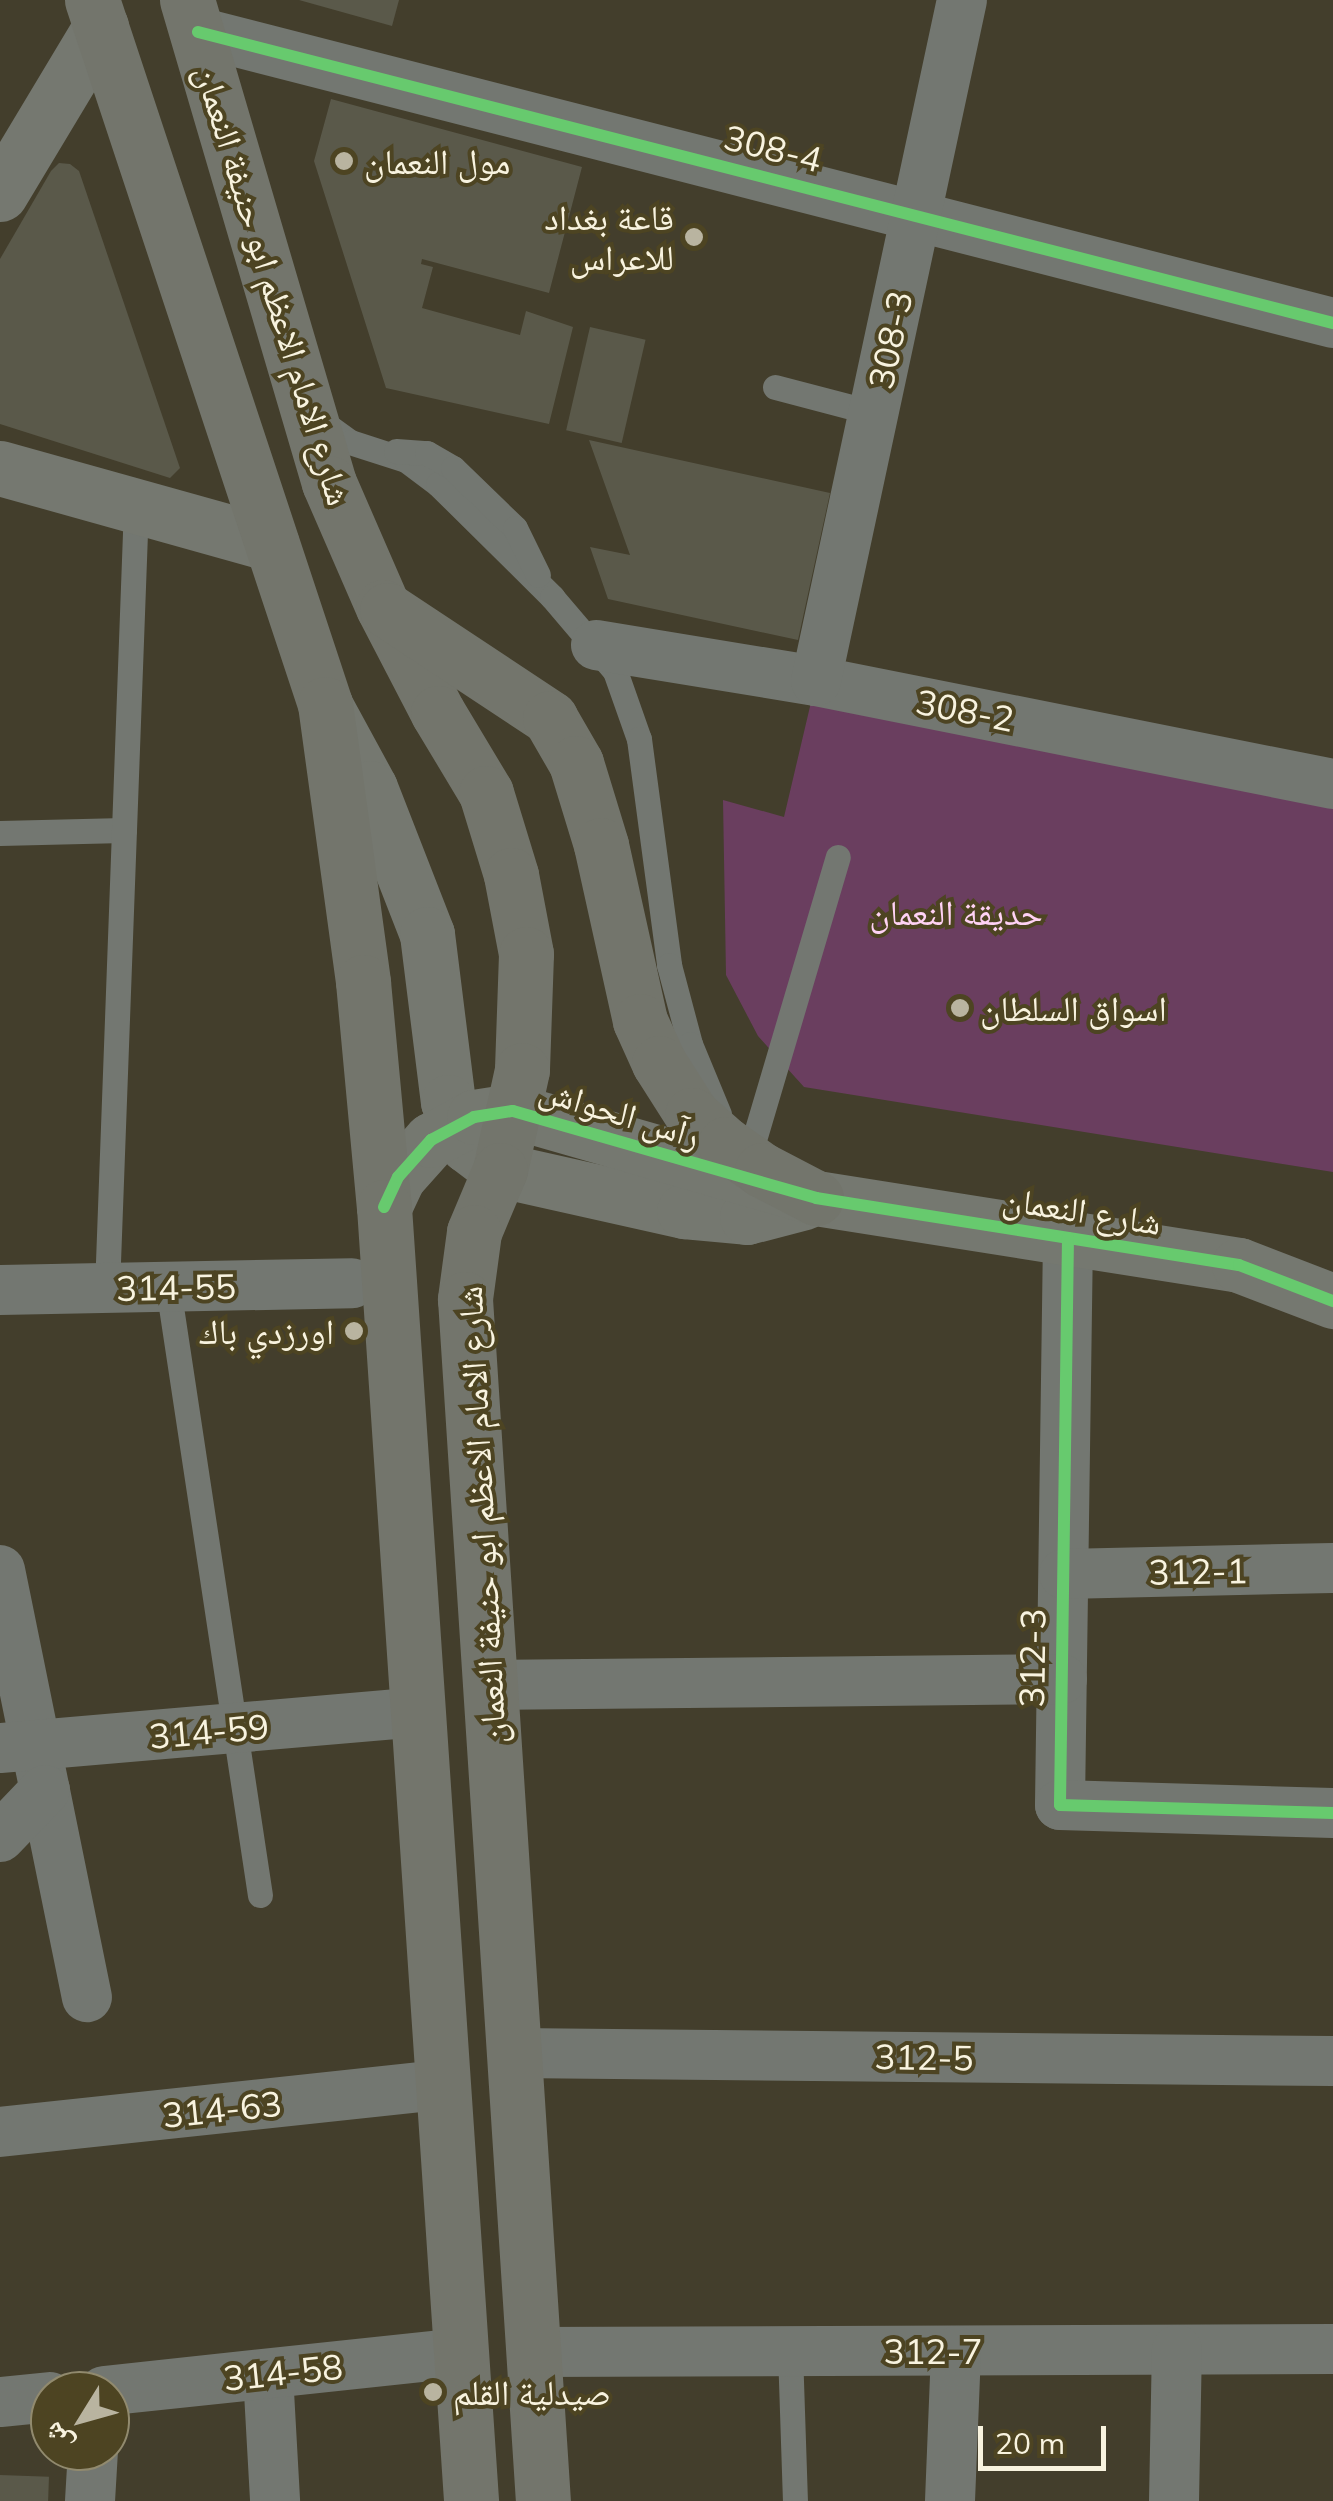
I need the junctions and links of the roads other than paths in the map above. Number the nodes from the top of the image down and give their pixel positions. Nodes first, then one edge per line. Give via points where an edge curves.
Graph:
1 (962, 0) edge
2 (96, 13) edge
3 (192, 16) edge
4 (0, 194) edge
5 (916, 216) junction
6 (1333, 322) edge
7 (775, 387) dead end
8 (308, 408) junction
9 (874, 413) junction
10 (0, 468) edge
11 (136, 506) junction
12 (272, 544) junction
13 (383, 607) junction
14 (596, 645) junction
15 (816, 681) junction
16 (325, 704) junction
17 (1333, 784) edge
18 (124, 830) junction
19 (0, 832) edge
20 (838, 857) dead end
21 (512, 1111) junction
22 (455, 1126) junction
23 (748, 1160) junction
24 (500, 1170) junction
25 (816, 1198) junction
26 (384, 1206) junction
27 (1068, 1238) junction
28 (1333, 1262) edge
29 (1240, 1266) junction
30 (352, 1283) dead end
31 (168, 1287) junction
32 (107, 1289) junction
33 (0, 1290) edge
34 (1333, 1300) edge
35 (1333, 1568) edge
36 (0, 1570) edge
37 (1064, 1574) junction
38 (1062, 1678) junction
39 (490, 1685) junction
40 (418, 1712) junction
41 (234, 1729) junction
42 (27, 1762) edge
43 (1333, 1813) edge
44 (0, 1837) edge
45 (260, 1895) dead end
46 (87, 1997) dead end
47 (514, 2053) junction
48 (1333, 2061) edge
49 (443, 2085) junction
50 (0, 2132) edge
51 (1333, 2348) edge
52 (1177, 2350) junction
53 (790, 2351) junction
54 (956, 2351) junction
55 (533, 2352) junction
56 (462, 2353) junction
57 (268, 2374) junction
58 (130, 2388) edge
59 (30, 2399) edge
60 (0, 2402) edge
61 (92, 2471) edge
62 (90, 2501) edge
63 (275, 2501) edge
64 (472, 2501) edge
65 (543, 2501) edge
66 (795, 2501) edge
67 (950, 2501) edge
68 (1174, 2501) edge

1 - 5 street, 308-3
2 - 4 street
2 - 12 main road, شارع الامام الاعظم ابو حنيفة النعمان
3 - 5 street, 308-4
3 - 8 main road, شارع الامام الاعظم ابو حنيفة النعمان
5 - 6 street, 308-4
5 - 9 street, 308-3
7 - 9 lane
8 - 13 main road, شارع الامام الاعظم ابو حنيفة النعمان via 329,483
8 - 14 lane via 334,433 406,460 438,484
9 - 15 street, 308-3
10 - 11 street
11 - 12 street
11 - 18 lane
12 - 16 main road, شارع الامام الاعظم ابو حنيفة النعمان
13 - 21 main road, شارع الامام الاعظم ابو حنيفة النعمان via 486,793 511,875 526,954 522,1070
13 - 23 main road via 550,718 576,764 640,1021 658,1062 692,1115
14 - 15 street, 308-2
14 - 23 lane via 615,671 639,739 669,965 690,1044 712,1102
15 - 17 street, 308-2
16 - 22 street via 370,788 427,934
16 - 26 main road, شارع الامام الاعظم ابو حنيفة النعمان via 363,982
18 - 19 lane
18 - 32 lane
20 - 23 lane
21 - 22 street, رآس الحواش
21 - 24 main road, شارع الامام الاعظم ابو حنيفة النعمان
21 - 25 street, رآس الحواش
22 - 24 street via 466,1145
22 - 26 street, رآس الحواش via 411,1158
23 - 25 main road
24 - 25 street, شارع النعمان via 716,1216 771,1214
24 - 39 main road, شارع الامام الاعظم ابو حنيفة النعمان via 474,1232 465,1299
25 - 27 street, شارع النعمان
26 - 40 main road, شارع الامام الاعظم ابو حنيفة النعمان
27 - 29 street, شارع النعمان
27 - 37 street, 312-3
28 - 29 street, شارع النعمان
29 - 34 street, شارع النعمان
30 - 31 street, 314-55
31 - 32 street, 314-55
31 - 41 lane
32 - 33 street, 314-55
35 - 37 street, 312-1
36 - 42 street
37 - 38 street, 312-3
38 - 39 street, 312-3
38 - 43 street, 312-3 via 1060,1805
39 - 47 main road, شارع الامام الاعظم ابو حنيفة النعمان
40 - 41 street, 314-59
40 - 49 main road, شارع الامام الاعظم ابو حنيفة النعمان
41 - 42 street, 314-59
41 - 45 lane
42 - 44 street
42 - 46 street
47 - 48 street, 312-5
47 - 55 main road, شارع الامام الاعظم ابو حنيفة النعمان
49 - 50 street, 314-63
49 - 56 main road, شارع الامام الاعظم ابو حنيفة النعمان
51 - 52 street, 312-7
52 - 54 street, 312-7
52 - 68 street
53 - 54 street, 312-7
53 - 55 street, 312-7
53 - 66 lane
54 - 67 street
55 - 65 main road, شارع الامام الاعظم ابو حنيفة النعمان
56 - 57 street, 314-58
56 - 64 main road, شارع الامام الاعظم ابو حنيفة النعمان
57 - 58 street, 314-58
57 - 63 street
59 - 60 street
61 - 62 street

